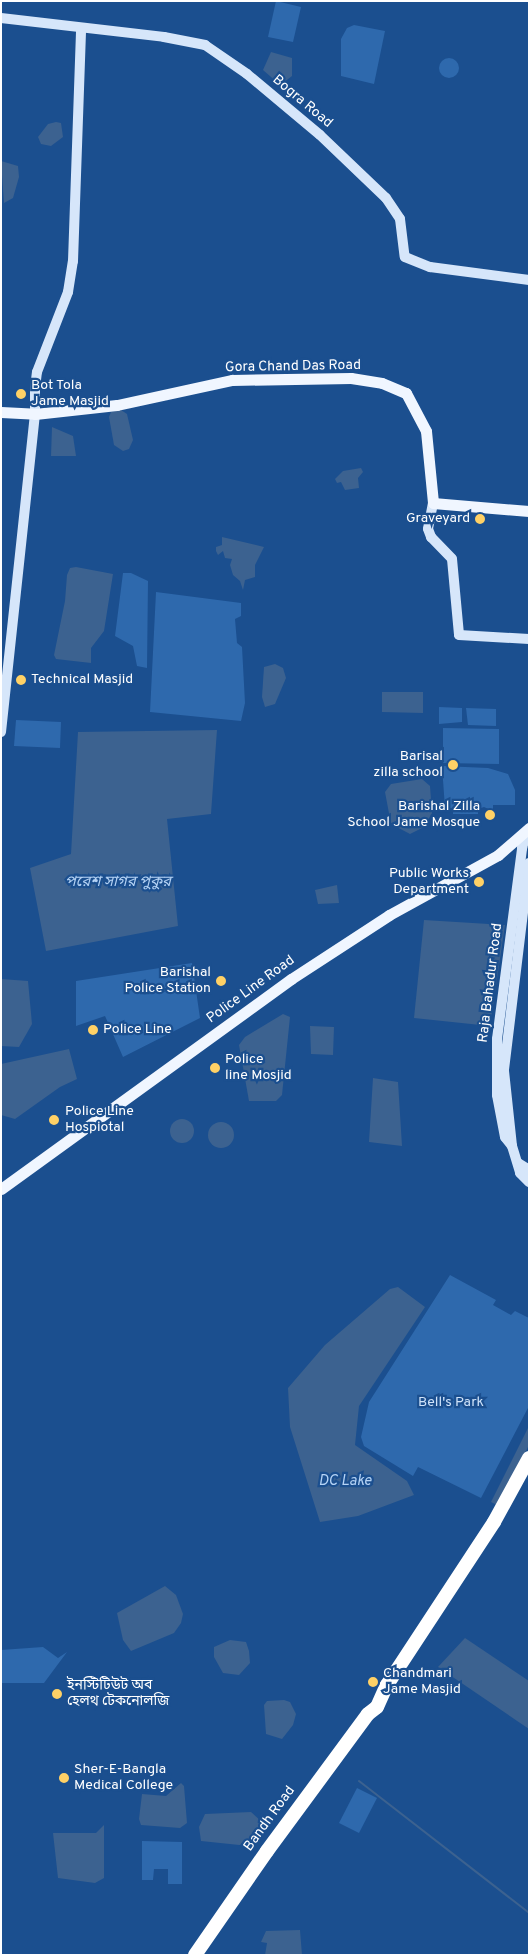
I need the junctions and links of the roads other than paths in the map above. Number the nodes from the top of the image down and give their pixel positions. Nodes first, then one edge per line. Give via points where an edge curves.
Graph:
1 (1, 18) edge
2 (81, 28) junction
3 (529, 280) edge
4 (1, 412) edge
5 (36, 414) junction
6 (434, 502) junction
7 (529, 511) edge
8 (529, 639) edge
9 (1, 732) edge
10 (528, 833) edge
11 (529, 863) edge
12 (512, 1146) junction
13 (518, 1163) junction
14 (529, 1170) edge
15 (529, 1182) edge
16 (1, 1189) edge
17 (529, 1458) edge
18 (529, 1476) edge
19 (377, 1707) junction
20 (195, 1955) edge
21 (204, 1955) edge

1 - 2 main road, Bogra Road
2 - 3 main road, Bogra Road via 183,40 212,49 320,135 386,198 400,219 405,257 430,267
2 - 5 main road via 73,261 62,310 38,372
4 - 5 main road, Gora Chand Das Road
5 - 6 main road, Gora Chand Das Road via 117,405 232,380 351,378 382,383 406,393 426,431
5 - 9 main road
6 - 7 main road
6 - 8 main road via 428,529 431,537 452,559 459,635
10 - 12 main road, Raja Bahadur Road via 522,848 497,1039 497,1095 505,1137
10 - 16 main road, Police Line Road via 498,855 389,915 291,979
11 - 12 main road, Raja Bahadur Road via 505,1055 505,1089
12 - 13 main road, Raja Bahadur Road
13 - 14 main road
13 - 15 main road, Raja Bahadur Road via 520,1173
17 - 19 highway, Bandh Road via 494,1522 387,1686
18 - 19 highway, Bandh Road via 502,1526 393,1691
19 - 20 highway, Bandh Road via 368,1714 267,1851
19 - 21 highway, Bandh Road

